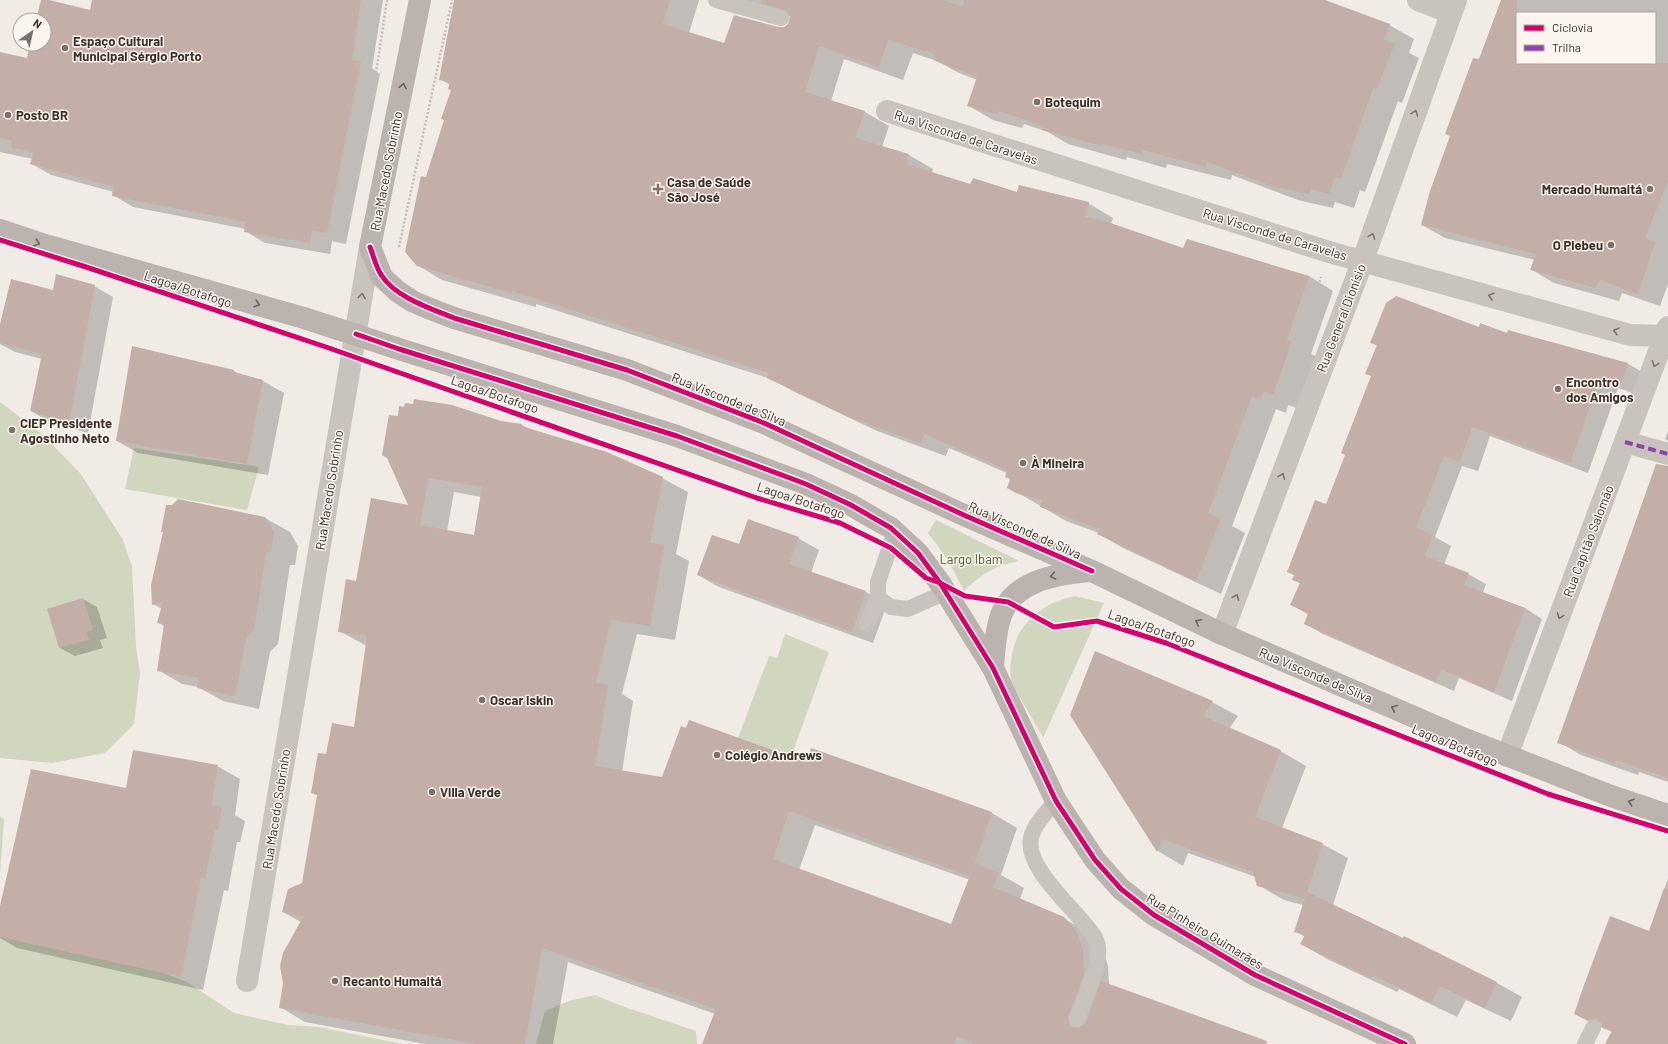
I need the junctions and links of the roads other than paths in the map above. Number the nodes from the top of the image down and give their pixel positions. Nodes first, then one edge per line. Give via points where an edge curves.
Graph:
1 (420, 0) edge
2 (716, 0) edge
3 (1418, 0) edge
4 (1454, 7) edge
5 (781, 18) dead end
6 (886, 111) dead end
7 (0, 230) edge
8 (370, 247) junction
9 (1363, 260) junction
10 (1667, 333) edge
11 (356, 334) junction
12 (1625, 442) junction
13 (1668, 454) edge
14 (895, 532) junction
15 (1092, 571) junction
16 (946, 592) junction
17 (878, 598) junction
18 (867, 624) dead end
19 (1222, 634) junction
20 (993, 668) junction
21 (1507, 756) junction
22 (1056, 801) junction
23 (1668, 814) edge
24 (247, 981) dead end
25 (1077, 1019) dead end
26 (1593, 1028) dead end
27 (1405, 1044) edge
28 (1585, 1044) edge

8 -> 1 main road, Rua Macedo Sobrinho
2 - 5 lane
3 - 4 street
9 -> 4 street, Rua General Dionísio
6 - 9 street, Rua Visconde de Caravelas via 1329,252
7 -> 11 main road
11 -> 8 street, Rua Macedo Sobrinho
8 - 15 main road, Rua Visconde de Silva via 382,277 397,291 422,306 627,370 764,423
10 -> 9 street, Rua Visconde de Caravelas via 1630,335
19 -> 9 street, Rua General Dionísio
10 -> 12 street, Rua Capitão Salomão
11 - 14 main road via 677,436 812,487 851,505
11 - 24 street, Rua Macedo Sobrinho
12 - 13 street
12 -> 21 street, Rua Capitão Salomão
14 - 16 main road via 918,553
14 - 17 lane via 878,582
19 -> 15 main road, Rua Visconde de Silva
15 -> 20 main road via 1043,578 1017,593 1008,602 999,621
16 - 17 lane via 908,609 891,607
16 - 20 main road
17 - 18 lane
21 -> 19 main road, Rua Visconde de Silva
20 - 22 main road, Rua Pinheiro Guimarães
23 -> 21 main road, Rua Visconde de Silva via 1611,796
22 - 25 lane via 1037,825 1030,846 1042,875 1092,933 1098,945 1097,966
22 - 27 main road, Rua Pinheiro Guimarães via 1095,860 1121,889 1154,916 1255,975
26 - 28 lane

